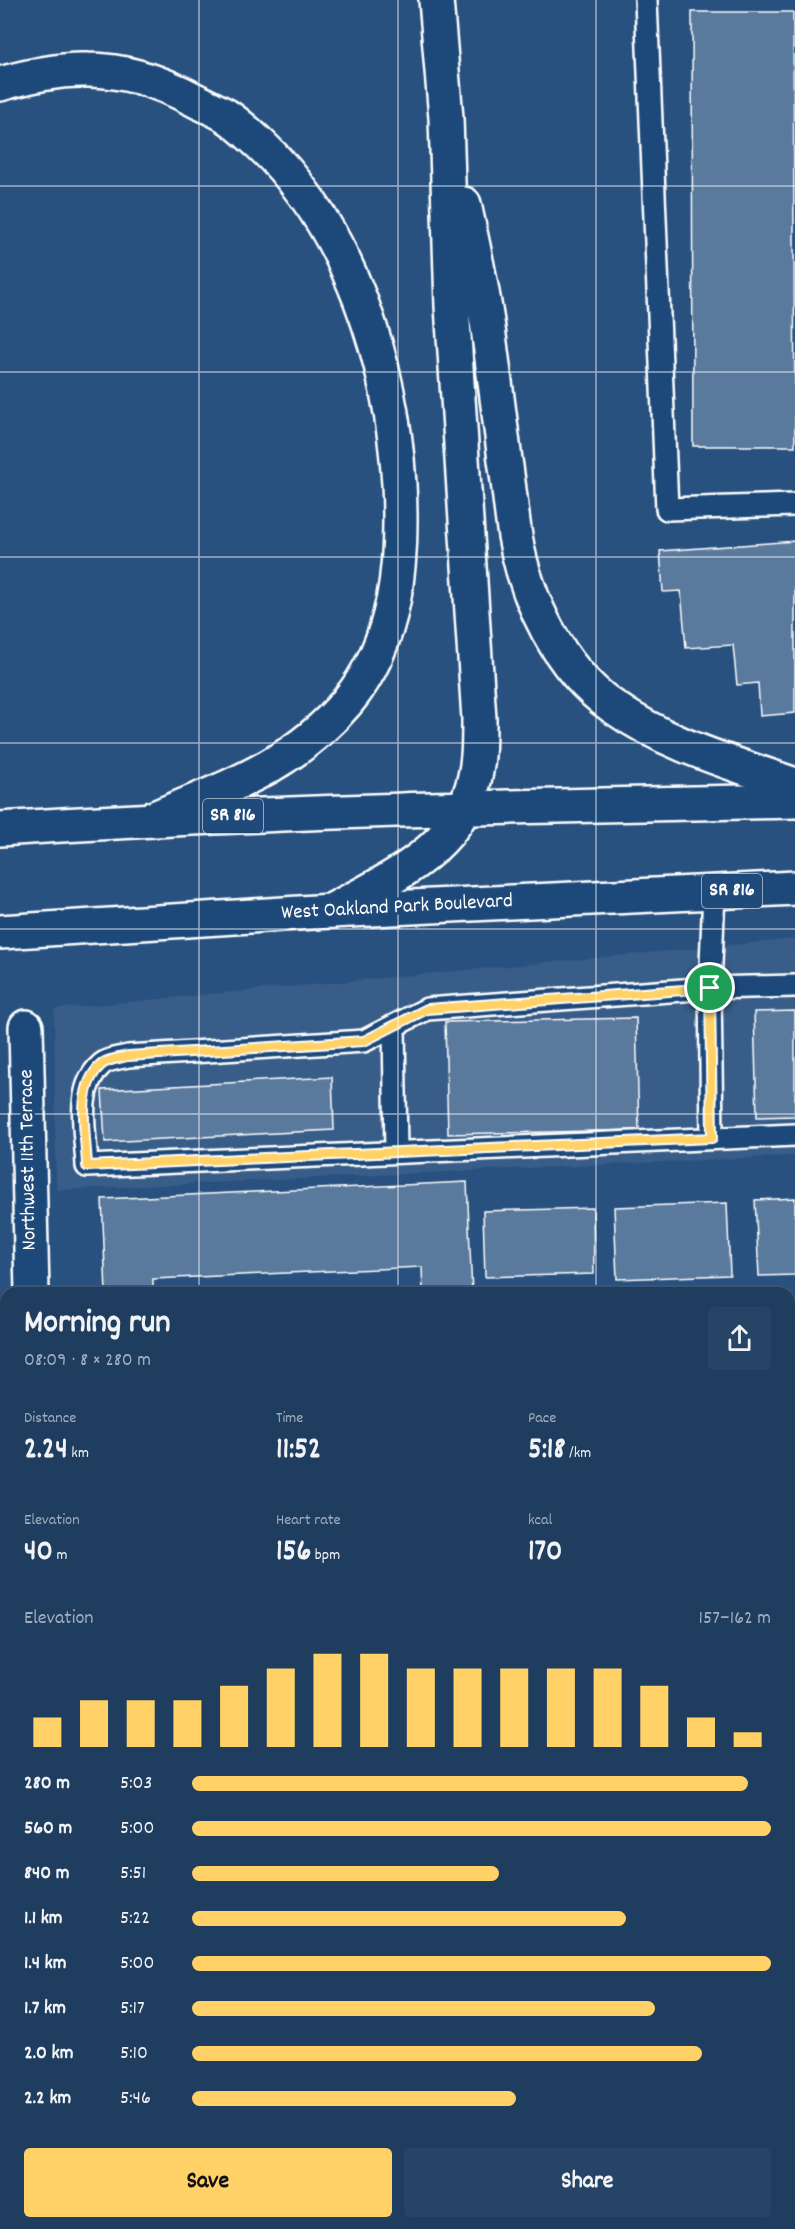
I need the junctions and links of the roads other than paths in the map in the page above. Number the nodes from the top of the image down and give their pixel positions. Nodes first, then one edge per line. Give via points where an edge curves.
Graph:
1 (436, 0) edge
2 (646, 0) edge
3 (0, 84) edge
4 (446, 118) junction
5 (795, 505) edge
6 (795, 785) edge
7 (795, 801) edge
8 (465, 808) junction
9 (152, 819) junction
10 (0, 829) edge
11 (795, 888) edge
12 (714, 892) junction
13 (331, 911) junction
14 (0, 933) edge
15 (795, 986) edge
16 (710, 988) junction
17 (26, 1027) dead end
18 (394, 1027) junction
19 (795, 1134) edge
20 (712, 1138) junction
21 (396, 1152) junction
22 (32, 1287) edge

1 - 4 main road
2 - 5 lane via 667,509
3 - 9 main road via 29,75 89,69 144,78 227,116 275,158 300,187 337,245 387,388 398,465 400,549 389,623 364,677 347,702 298,750 268,769
4 - 6 main road via 485,303 515,537 543,619 570,664 611,706 664,738
4 - 8 main road via 452,306 479,719 477,767
7 - 8 main road, SR 816
8 - 9 main road, SR 816
8 - 13 main road via 440,843
9 - 10 main road, SR 816
11 - 12 main road, West Oakland Park Boulevard / SR 816
12 - 13 main road, West Oakland Park Boulevard / SR 816
12 - 16 lane
13 - 14 main road, West Oakland Park Boulevard / SR 816
15 - 16 lane
16 - 18 lane via 427,1009
16 - 20 lane
17 - 22 main road, Northwest 11th Terrace
18 - 21 lane
18 - 21 lane via 364,1041 128,1056 102,1063 84,1097 87,1166
19 - 20 lane
20 - 21 lane

